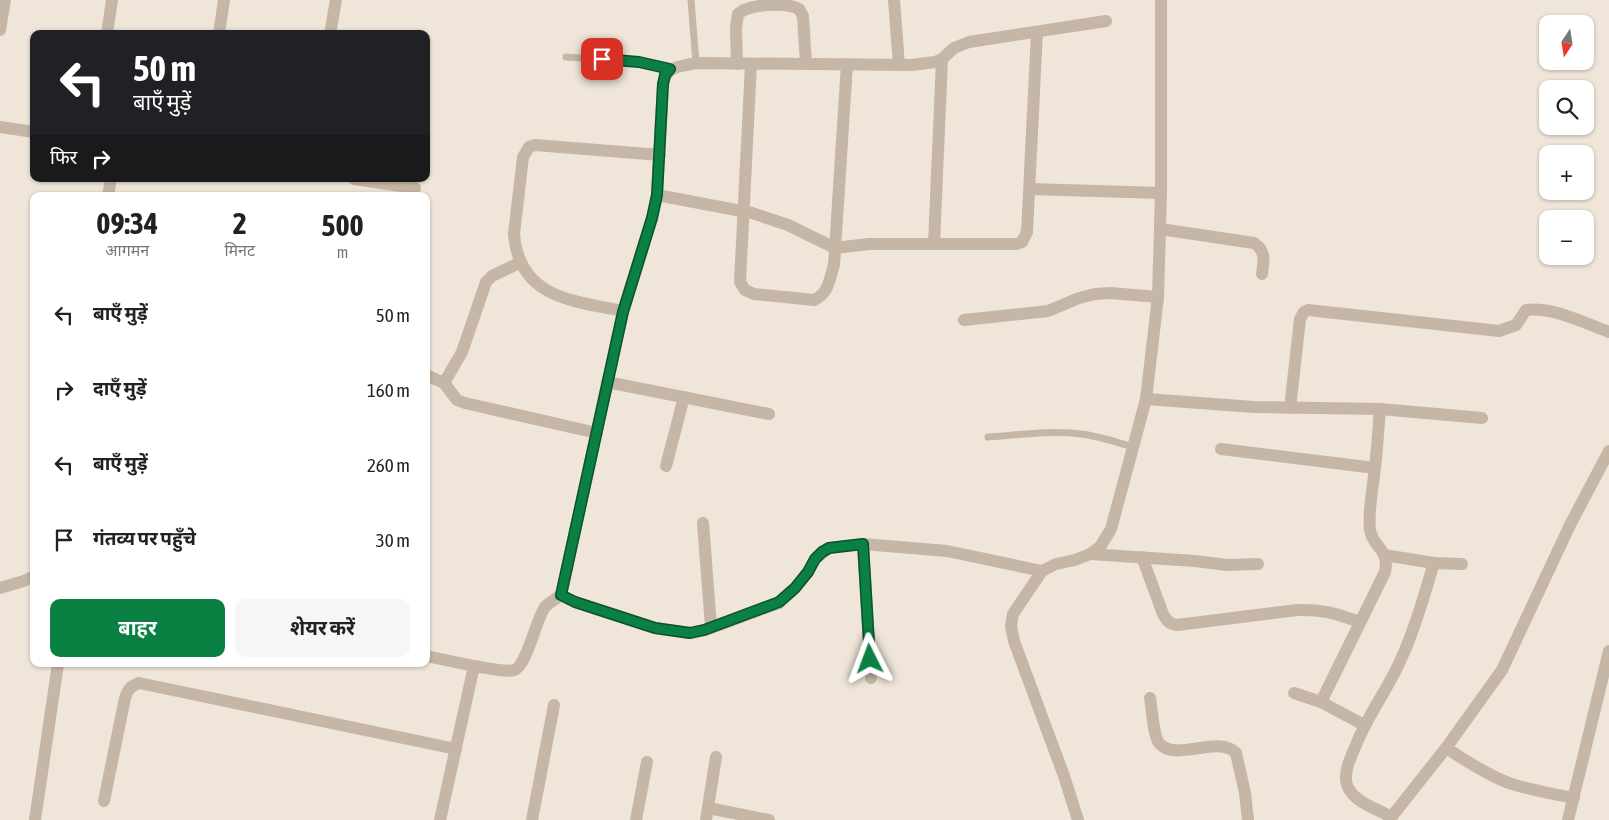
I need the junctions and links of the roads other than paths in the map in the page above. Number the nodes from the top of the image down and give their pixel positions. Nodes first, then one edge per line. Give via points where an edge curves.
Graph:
1 (5, 0) edge
2 (112, 0) edge
3 (224, 0) edge
4 (336, 0) edge
5 (691, 0) edge
6 (894, 0) edge
7 (1161, 0) edge
8 (1106, 21) dead end
9 (0, 30) edge
10 (108, 30) edge
11 (220, 30) edge
12 (331, 30) edge
13 (1037, 32) junction
14 (566, 57) dead end
15 (942, 59) junction
16 (696, 63) junction
17 (737, 64) junction
18 (751, 64) junction
19 (806, 64) junction
20 (847, 64) junction
21 (899, 65) junction
22 (670, 69) junction
23 (0, 127) edge
24 (30, 131) edge
25 (660, 155) junction
26 (374, 182) edge
27 (415, 188) dead end
28 (1030, 189) junction
29 (1161, 193) junction
30 (657, 195) junction
31 (743, 211) junction
32 (1160, 230) junction
33 (934, 244) junction
34 (835, 248) junction
35 (521, 262) junction
36 (1262, 274) dead end
37 (1158, 297) junction
38 (623, 312) junction
39 (964, 320) dead end
40 (1609, 332) edge
41 (430, 377) edge
42 (607, 382) junction
43 (444, 383) junction
44 (684, 397) junction
45 (1146, 399) junction
46 (1290, 408) junction
47 (1380, 410) junction
48 (769, 414) dead end
49 (1482, 418) dead end
50 (597, 433) junction
51 (988, 437) dead end
52 (1133, 448) junction
53 (1221, 449) dead end
54 (1609, 451) edge
55 (666, 466) dead end
56 (1375, 468) junction
57 (703, 523) dead end
58 (863, 544) junction
59 (1090, 554) junction
60 (1384, 555) junction
61 (1142, 557) junction
62 (1434, 563) junction
63 (1258, 564) dead end
64 (1462, 564) dead end
65 (1042, 571) junction
66 (30, 578) edge
67 (0, 588) edge
68 (561, 595) junction
69 (1360, 622) junction
70 (711, 627) junction
71 (1609, 651) edge
72 (430, 657) edge
73 (474, 666) junction
74 (58, 667) edge
75 (871, 678) dead end
76 (1294, 693) dead end
77 (1150, 698) dead end
78 (1322, 702) junction
79 (554, 706) dead end
80 (1364, 725) junction
81 (1446, 748) junction
82 (456, 749) junction
83 (716, 757) dead end
84 (647, 762) dead end
85 (1574, 798) junction
86 (104, 801) dead end
87 (707, 814) edge
88 (1391, 819) edge
89 (35, 820) edge
90 (440, 820) edge
91 (532, 820) edge
92 (636, 820) edge
93 (769, 820) edge
94 (1078, 820) edge
95 (1248, 820) edge
96 (1568, 820) edge

1 - 9 street
2 - 10 street
3 - 11 street
4 - 12 street
5 - 16 lane
6 - 21 street
7 - 29 street
8 - 13 street
13 - 15 street via 970,42 954,48
13 - 28 street
14 - 22 lane via 639,62
15 - 21 street via 928,64
15 - 33 street
16 - 17 street
16 - 22 street
17 - 18 street
17 - 19 street via 738,14 748,8 785,4 799,9 803,16
18 - 19 street
18 - 31 street
19 - 20 street
20 - 21 street
20 - 34 street
22 - 25 street via 663,84
23 - 24 street
25 - 30 street
25 - 35 street via 529,147 523,157 514,234
26 - 27 street
28 - 29 street
28 - 33 street via 1028,232 1022,242
29 - 32 street
30 - 31 street
30 - 38 street
31 - 34 street via 788,225
31 - 34 street via 740,282 745,290 754,294 814,300 822,296 834,265
32 - 36 street via 1254,243 1264,257
32 - 37 street
33 - 34 street via 869,244
35 - 38 street via 534,283 546,290 570,300
35 - 43 street via 486,282 462,352
37 - 39 street via 1095,294 1048,311
37 - 45 street
38 - 42 street
40 - 46 street via 1547,310 1535,309 1526,310 1516,325 1499,331 1308,310 1300,319
41 - 43 street
42 - 44 street
42 - 50 street
43 - 50 street via 457,400 465,403
44 - 48 street
44 - 55 street
45 - 46 street
45 - 52 street
46 - 47 street
47 - 49 street
47 - 56 street
50 - 68 street
51 - 52 lane via 1080,434
52 - 59 street via 1111,528 1100,547
53 - 56 street
54 - 81 street via 1570,525 1502,670
56 - 60 street via 1370,531
57 - 70 street
58 - 65 street via 947,550
58 - 70 street via 829,548 815,559 795,588 779,602
58 - 75 street
59 - 61 street
59 - 65 street
60 - 62 street
60 - 69 street via 1384,572
61 - 63 street via 1227,565
61 - 69 street via 1162,614 1171,624 1297,610 1329,612
62 - 64 street
62 - 80 street via 1402,658
65 - 94 street via 1024,595 1010,626
66 - 67 street
68 - 70 street via 664,630 690,633
68 - 73 street via 545,608 518,668 506,670
69 - 78 street
71 - 85 street
72 - 73 street
73 - 82 street
74 - 89 street
76 - 78 street
77 - 95 street via 1157,738 1163,746 1174,750 1226,747 1236,753
78 - 80 street
79 - 91 street
80 - 88 street via 1346,772 1346,783 1351,794
81 - 85 street via 1506,782
81 - 88 street
82 - 86 street via 139,683 127,690
82 - 90 street
83 - 87 street
84 - 92 street
85 - 96 street
87 - 93 street

